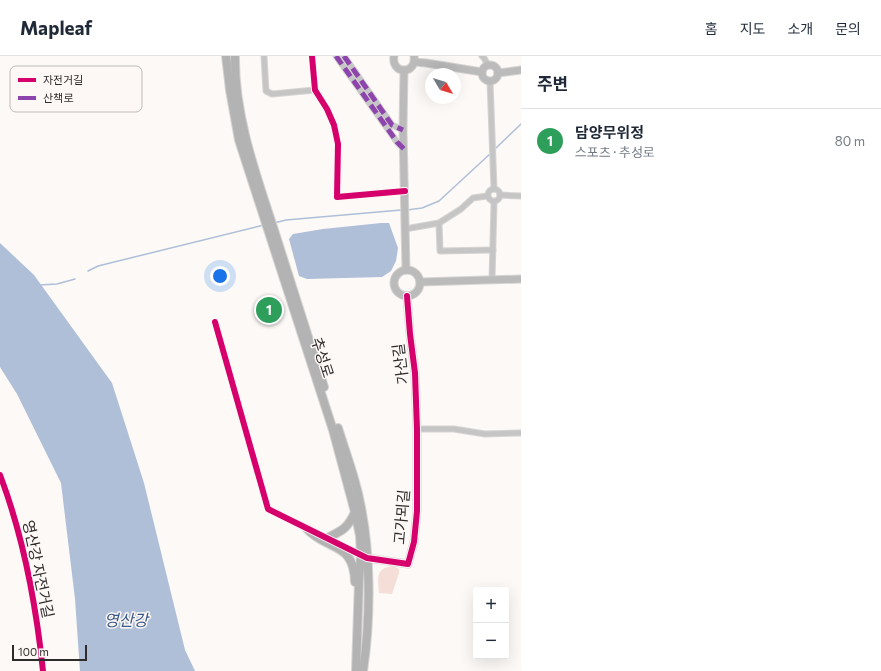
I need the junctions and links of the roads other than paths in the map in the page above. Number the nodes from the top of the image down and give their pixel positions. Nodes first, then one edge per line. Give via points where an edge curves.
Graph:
1 (226, 56) edge
2 (235, 56) edge
3 (264, 56) edge
4 (312, 56) edge
5 (336, 56) edge
6 (344, 56) edge
7 (394, 56) edge
8 (482, 56) edge
9 (415, 59) edge
10 (488, 65) junction
11 (404, 70) junction
12 (521, 70) edge
13 (482, 72) junction
14 (498, 73) junction
15 (490, 81) junction
16 (315, 90) junction
17 (403, 130) junction
18 (404, 149) junction
19 (494, 189) junction
20 (405, 191) junction
21 (500, 195) junction
22 (487, 196) junction
23 (521, 196) edge
24 (494, 202) junction
25 (265, 212) junction
26 (439, 223) junction
27 (405, 229) junction
28 (272, 234) junction
29 (492, 250) junction
30 (406, 270) junction
31 (521, 279) edge
32 (492, 280) junction
33 (420, 282) junction
34 (407, 296) junction
35 (215, 322) dead end
36 (417, 429) junction
37 (521, 433) edge
38 (355, 512) junction
39 (307, 529) junction
40 (327, 538) junction
41 (364, 557) junction
42 (357, 652) junction
43 (356, 671) edge
44 (363, 671) edge

1 - 25 main road, 추성로 via 239,140
2 - 25 main road, 추성로 via 240,108
3 - 16 street via 266,91 272,94
4 - 16 street
5 - 18 street
6 - 17 street via 392,125
7 - 11 street via 395,65
8 - 10 street
9 - 11 street via 411,68
9 - 13 street
10 - 13 street
10 - 14 street via 496,68
11 - 17 street
12 - 14 street
13 - 15 street via 484,79
14 - 15 street via 495,80
15 - 19 street
16 - 20 street via 334,125 338,144 337,197
17 - 18 street
18 - 20 street
19 - 21 street
19 - 22 street via 490,190
20 - 27 street
21 - 23 street
21 - 24 street
22 - 24 street
22 - 26 street via 473,198
24 - 29 street
25 - 28 main road, 추성로
26 - 27 street
26 - 29 street via 440,251
27 - 30 street
28 - 38 main road, 추성로 via 333,430
28 - 41 main road, 추성로 via 352,469 364,524
29 - 32 street
30 - 33 street via 417,274
30 - 34 street via 396,276 394,284 396,291
31 - 32 street
32 - 33 street
33 - 34 street via 415,293
34 - 36 street, 가산길 via 415,373
35 - 39 street via 268,509
36 - 37 street via 454,429 485,434
36 - 41 street, 고가뫼길 via 417,511 414,542 408,564
38 - 40 main road via 343,530
38 - 41 main road, 추성로
39 - 40 street
39 - 42 main road via 313,535 343,550 354,567
40 - 41 street
41 - 42 main road, 추성로 via 359,580
41 - 44 main road, 추성로 via 368,629
42 - 43 main road, 추성로

